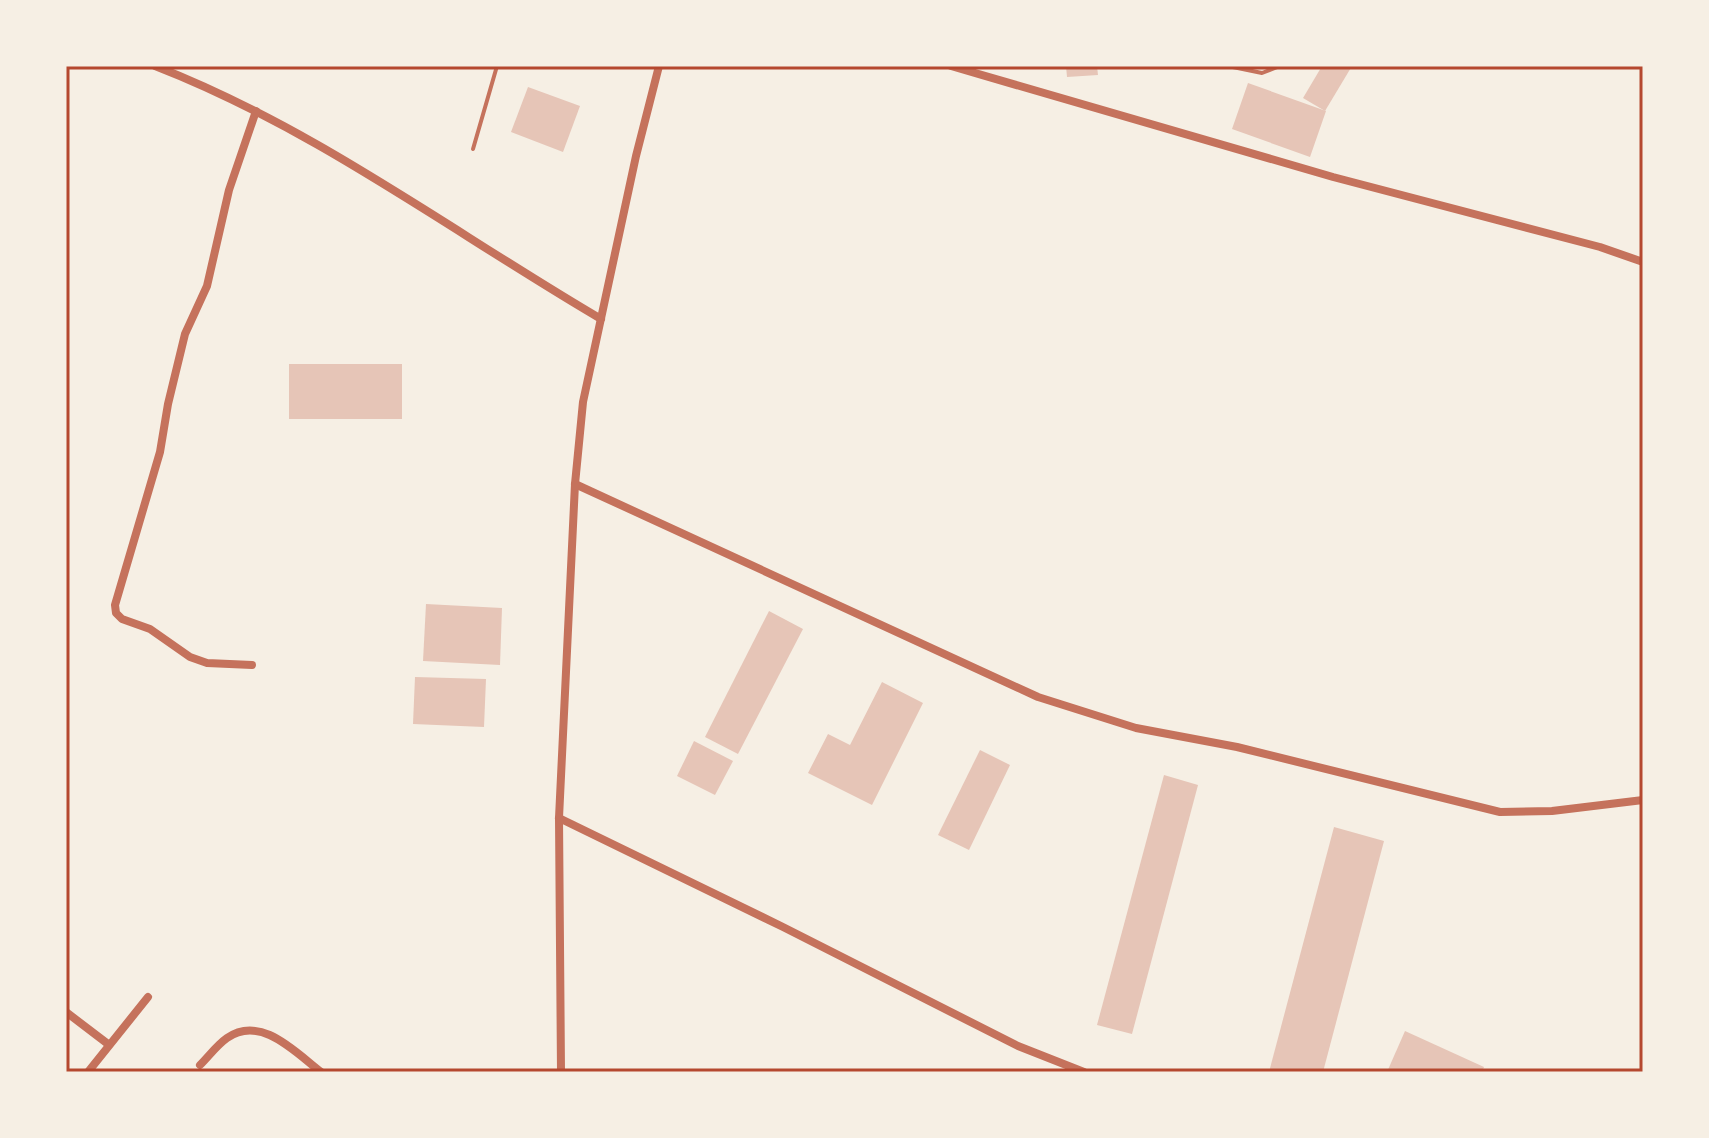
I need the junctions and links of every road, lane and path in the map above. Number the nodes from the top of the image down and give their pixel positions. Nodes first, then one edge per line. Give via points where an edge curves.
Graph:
1 (155, 66) edge
2 (497, 66) edge
3 (659, 66) edge
4 (951, 66) edge
5 (1228, 66) edge
6 (1280, 66) edge
7 (256, 111) junction
8 (473, 149) dead end
9 (1643, 262) edge
10 (601, 319) junction
11 (575, 484) junction
12 (252, 665) dead end
13 (1643, 800) edge
14 (559, 818) junction
15 (148, 997) dead end
16 (66, 1012) edge
17 (108, 1044) junction
18 (200, 1065) dead end
19 (88, 1072) edge
20 (321, 1072) edge
21 (561, 1072) edge
22 (1084, 1072) edge

1 - 7 street
2 - 8 lane
3 - 10 street
4 - 9 street
5 - 6 lane via 1262,73
7 - 10 street
7 - 12 street via 229,190 207,286 185,334 160,452 115,605 122,619 150,629 190,657
10 - 11 street via 583,402
11 - 13 street via 1038,697 1136,728 1237,747 1500,812
11 - 14 street
14 - 21 street
14 - 22 street via 1018,1046
15 - 17 street
16 - 17 street
17 - 19 street
18 - 20 street via 227,1038 251,1030 266,1033

